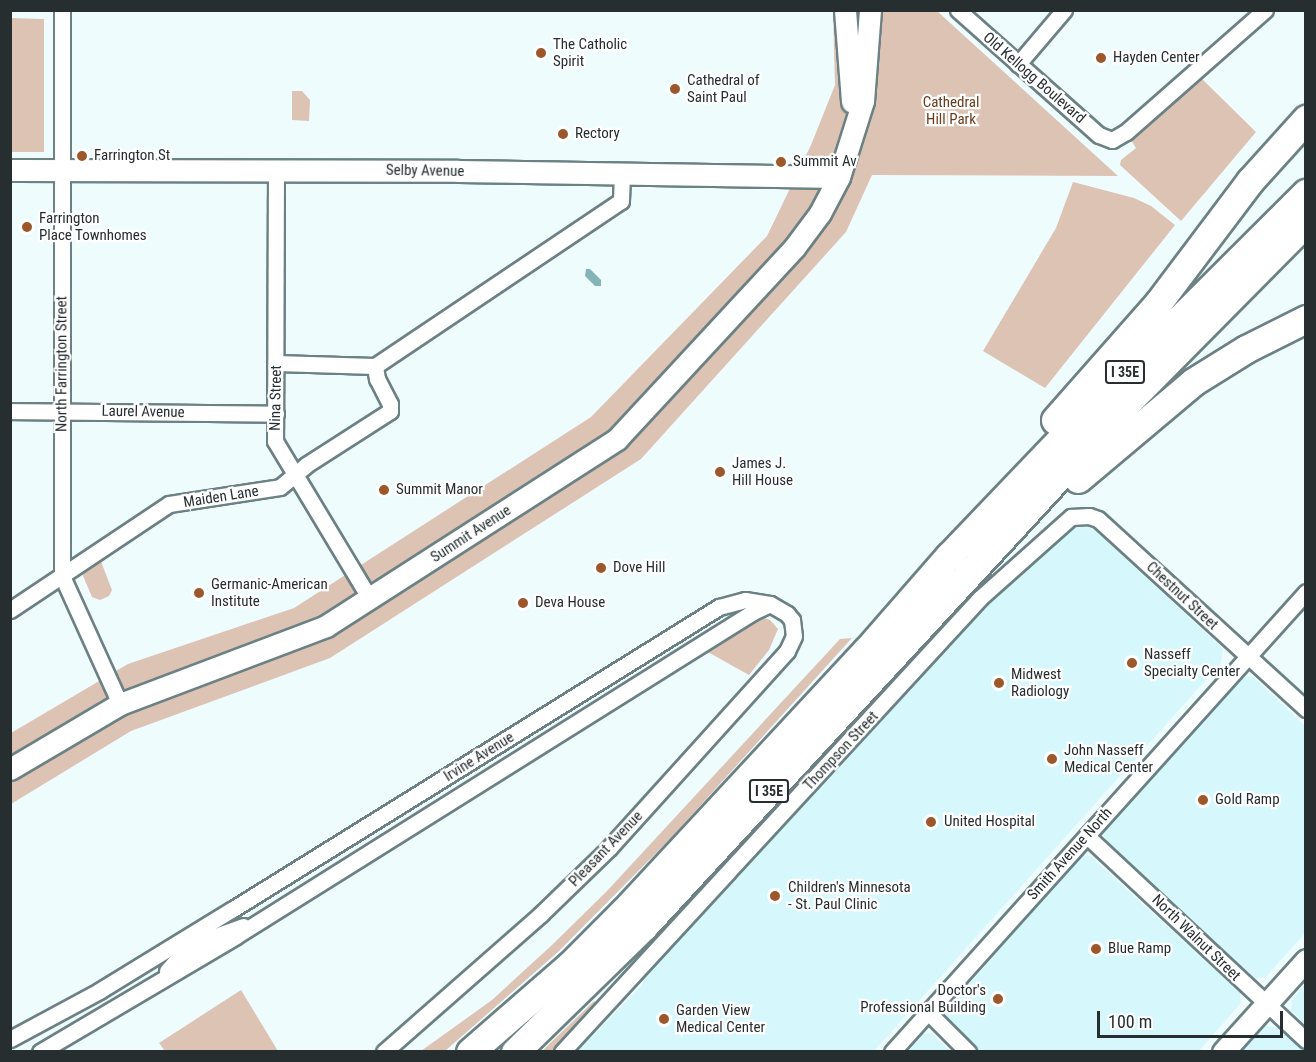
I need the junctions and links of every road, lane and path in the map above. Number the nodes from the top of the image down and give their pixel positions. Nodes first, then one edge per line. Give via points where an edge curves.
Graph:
1 (62, 10) edge
2 (845, 10) edge
3 (870, 10) edge
4 (958, 10) edge
5 (1064, 10) edge
6 (1265, 10) edge
7 (1018, 64) junction
8 (855, 120) junction
9 (1305, 120) edge
10 (10, 170) edge
11 (63, 170) junction
12 (276, 170) junction
13 (622, 175) junction
14 (839, 177) junction
15 (1305, 193) edge
16 (1305, 222) edge
17 (1305, 229) edge
18 (1272, 257) junction
19 (1305, 319) edge
20 (276, 363) junction
21 (375, 366) junction
22 (10, 411) edge
23 (61, 411) junction
24 (276, 414) junction
25 (294, 474) junction
26 (1081, 516) joint
27 (1016, 524) junction
28 (949, 556) junction
29 (62, 576) junction
30 (1305, 592) edge
31 (370, 599) junction
32 (770, 604) junction
33 (10, 610) edge
34 (1247, 656) junction
35 (120, 704) junction
36 (1305, 709) edge
37 (10, 769) edge
38 (1086, 836) junction
39 (256, 923) junction
40 (196, 937) junction
41 (1305, 960) edge
42 (160, 980) junction
43 (1265, 1004) junction
44 (927, 1012) junction
45 (10, 1039) edge
46 (1305, 1040) edge
47 (40, 1052) edge
48 (384, 1052) edge
49 (470, 1052) edge
50 (514, 1052) edge
51 (562, 1052) edge
52 (892, 1052) edge
53 (968, 1052) edge
54 (1223, 1052) edge

1 - 11 street, North Farrington Street
2 - 8 street
3 - 8 street, Summit Avenue via 863,101
4 - 7 street, Old Kellogg Boulevard
5 - 7 street
6 - 7 street, Old Kellogg Boulevard via 1113,140 1099,135
8 - 14 street, Summit Avenue
9 - 28 highway via 1250,181 1158,303 1019,462
10 - 11 street, Selby Avenue
11 - 12 street, Selby Avenue
11 - 23 street, North Farrington Street
12 - 13 street, Selby Avenue
12 - 20 street, Nina Street
13 - 14 street, Selby Avenue
13 - 21 street via 621,201 616,205
14 - 31 street, Summit Avenue via 820,213 794,248 617,439
15 - 28 highway, I 35E
16 - 18 highway, I 35E
17 - 18 highway
18 - 27 highway, I 35E via 1121,409
19 - 27 highway via 1193,382 1055,499
20 - 21 street
20 - 24 street, Nina Street
21 - 25 street, Maiden Lane via 390,411
22 - 23 street, Laurel Avenue
23 - 24 street, Laurel Avenue
23 - 29 street, North Farrington Street
24 - 25 street, Nina Street via 275,441
25 - 29 street, Maiden Lane via 280,488 168,504
25 - 31 street, Nina Street
26 - 34 street, Chestnut Street via 1098,519
26 - 51 street, Thompson Street via 1064,522 980,598
27 - 50 highway, I 35E via 651,918
28 - 49 highway, I 35E via 625,910 569,966
29 - 33 street, Maiden Lane
29 - 35 street, North Farrington Street
30 - 34 street, Smith Avenue North
31 - 35 street, Summit Avenue via 308,634
32 - 39 street, Irvine Avenue
32 - 40 street, Irvine Avenue via 745,600 719,607
32 - 48 street, Pleasant Avenue via 792,621 794,636 787,651 609,848 541,914
34 - 36 street, Chestnut Street
34 - 38 street, Smith Avenue North
35 - 37 street, Summit Avenue
38 - 43 street, North Walnut Street
38 - 44 street, Smith Avenue North
39 - 40 street, Irvine Avenue
39 - 42 street, Irvine Avenue
40 - 42 street, Irvine Avenue
40 - 45 street, Irvine Avenue
41 - 43 street
42 - 47 street, Irvine Avenue
43 - 46 street, North Walnut Street
43 - 54 street
44 - 52 street, Smith Avenue North
44 - 53 street

